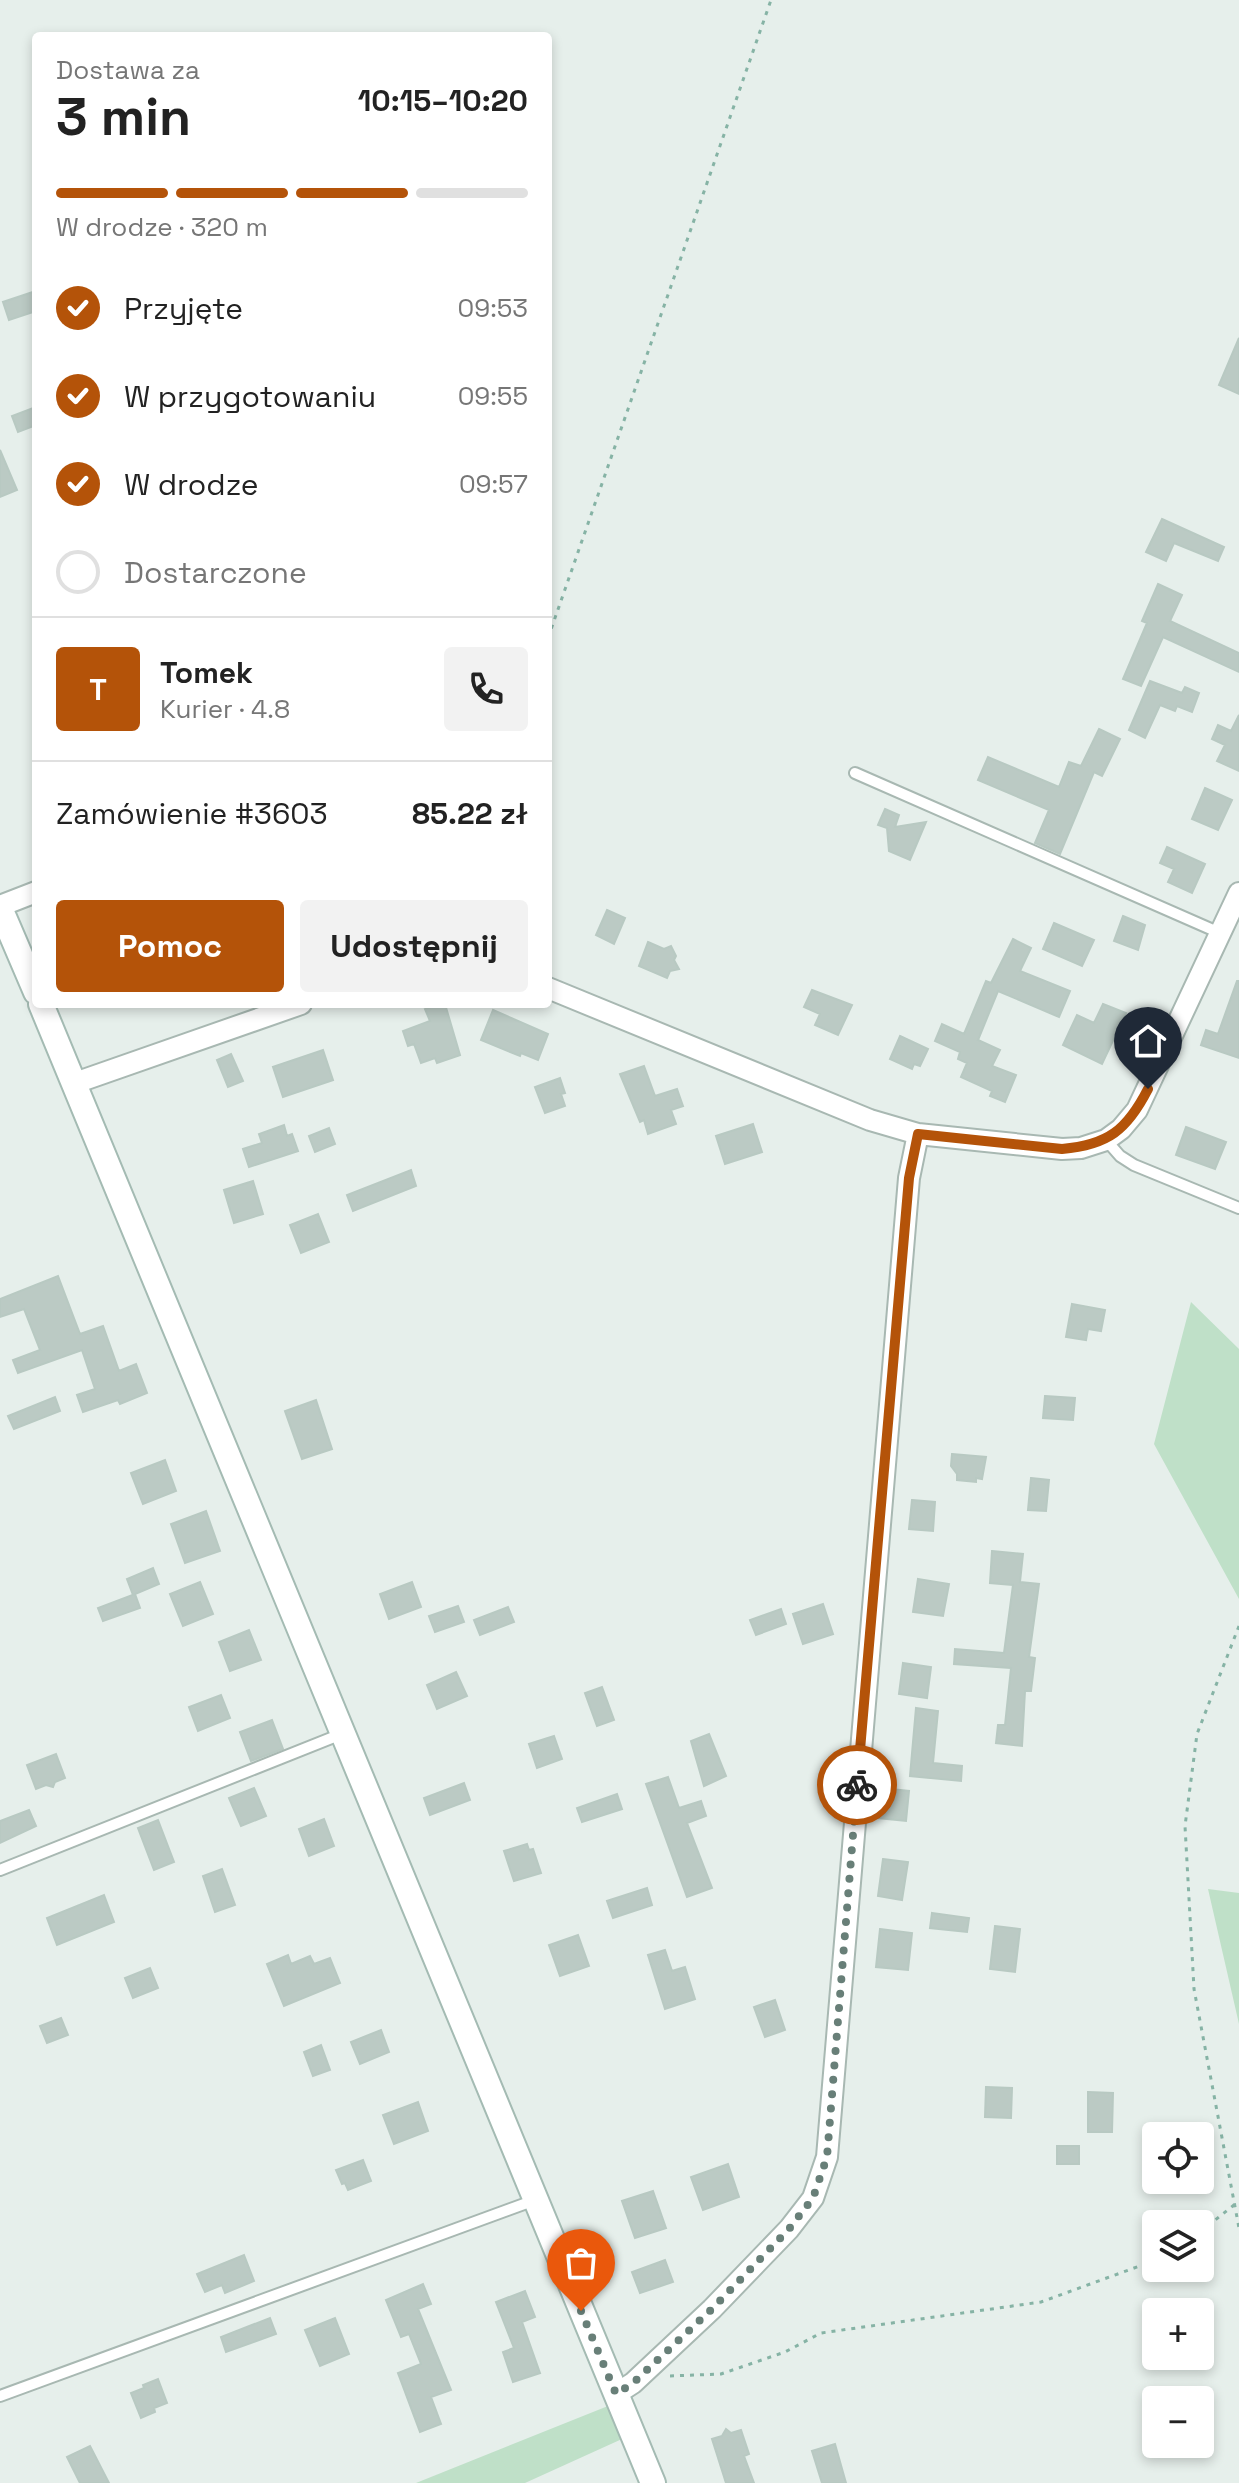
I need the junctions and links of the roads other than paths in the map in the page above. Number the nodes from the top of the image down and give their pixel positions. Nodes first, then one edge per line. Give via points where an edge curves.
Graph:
1 (855, 773) dead end
2 (1239, 893) edge
3 (32, 894) edge
4 (0, 907) edge
5 (1220, 933) junction
6 (32, 983) edge
7 (552, 990) edge
8 (43, 1008) edge
9 (290, 1008) edge
10 (75, 1083) junction
11 (918, 1134) junction
12 (1106, 1140) junction
13 (1239, 1208) edge
14 (344, 1733) junction
15 (0, 1870) edge
16 (535, 2200) junction
17 (616, 2394) junction
18 (0, 2396) edge
19 (653, 2483) edge

1 - 5 lane
2 - 5 street
3 - 4 street
4 - 6 street
5 - 12 street via 1137,1110
7 - 11 street via 870,1120
8 - 10 street
9 - 10 street
10 - 14 street
11 - 12 street via 1062,1149
11 - 17 street via 909,1178 827,2157 802,2215 712,2309
12 - 13 lane via 1134,1165
14 - 15 lane
14 - 16 street
16 - 17 street
16 - 18 lane
17 - 19 street

